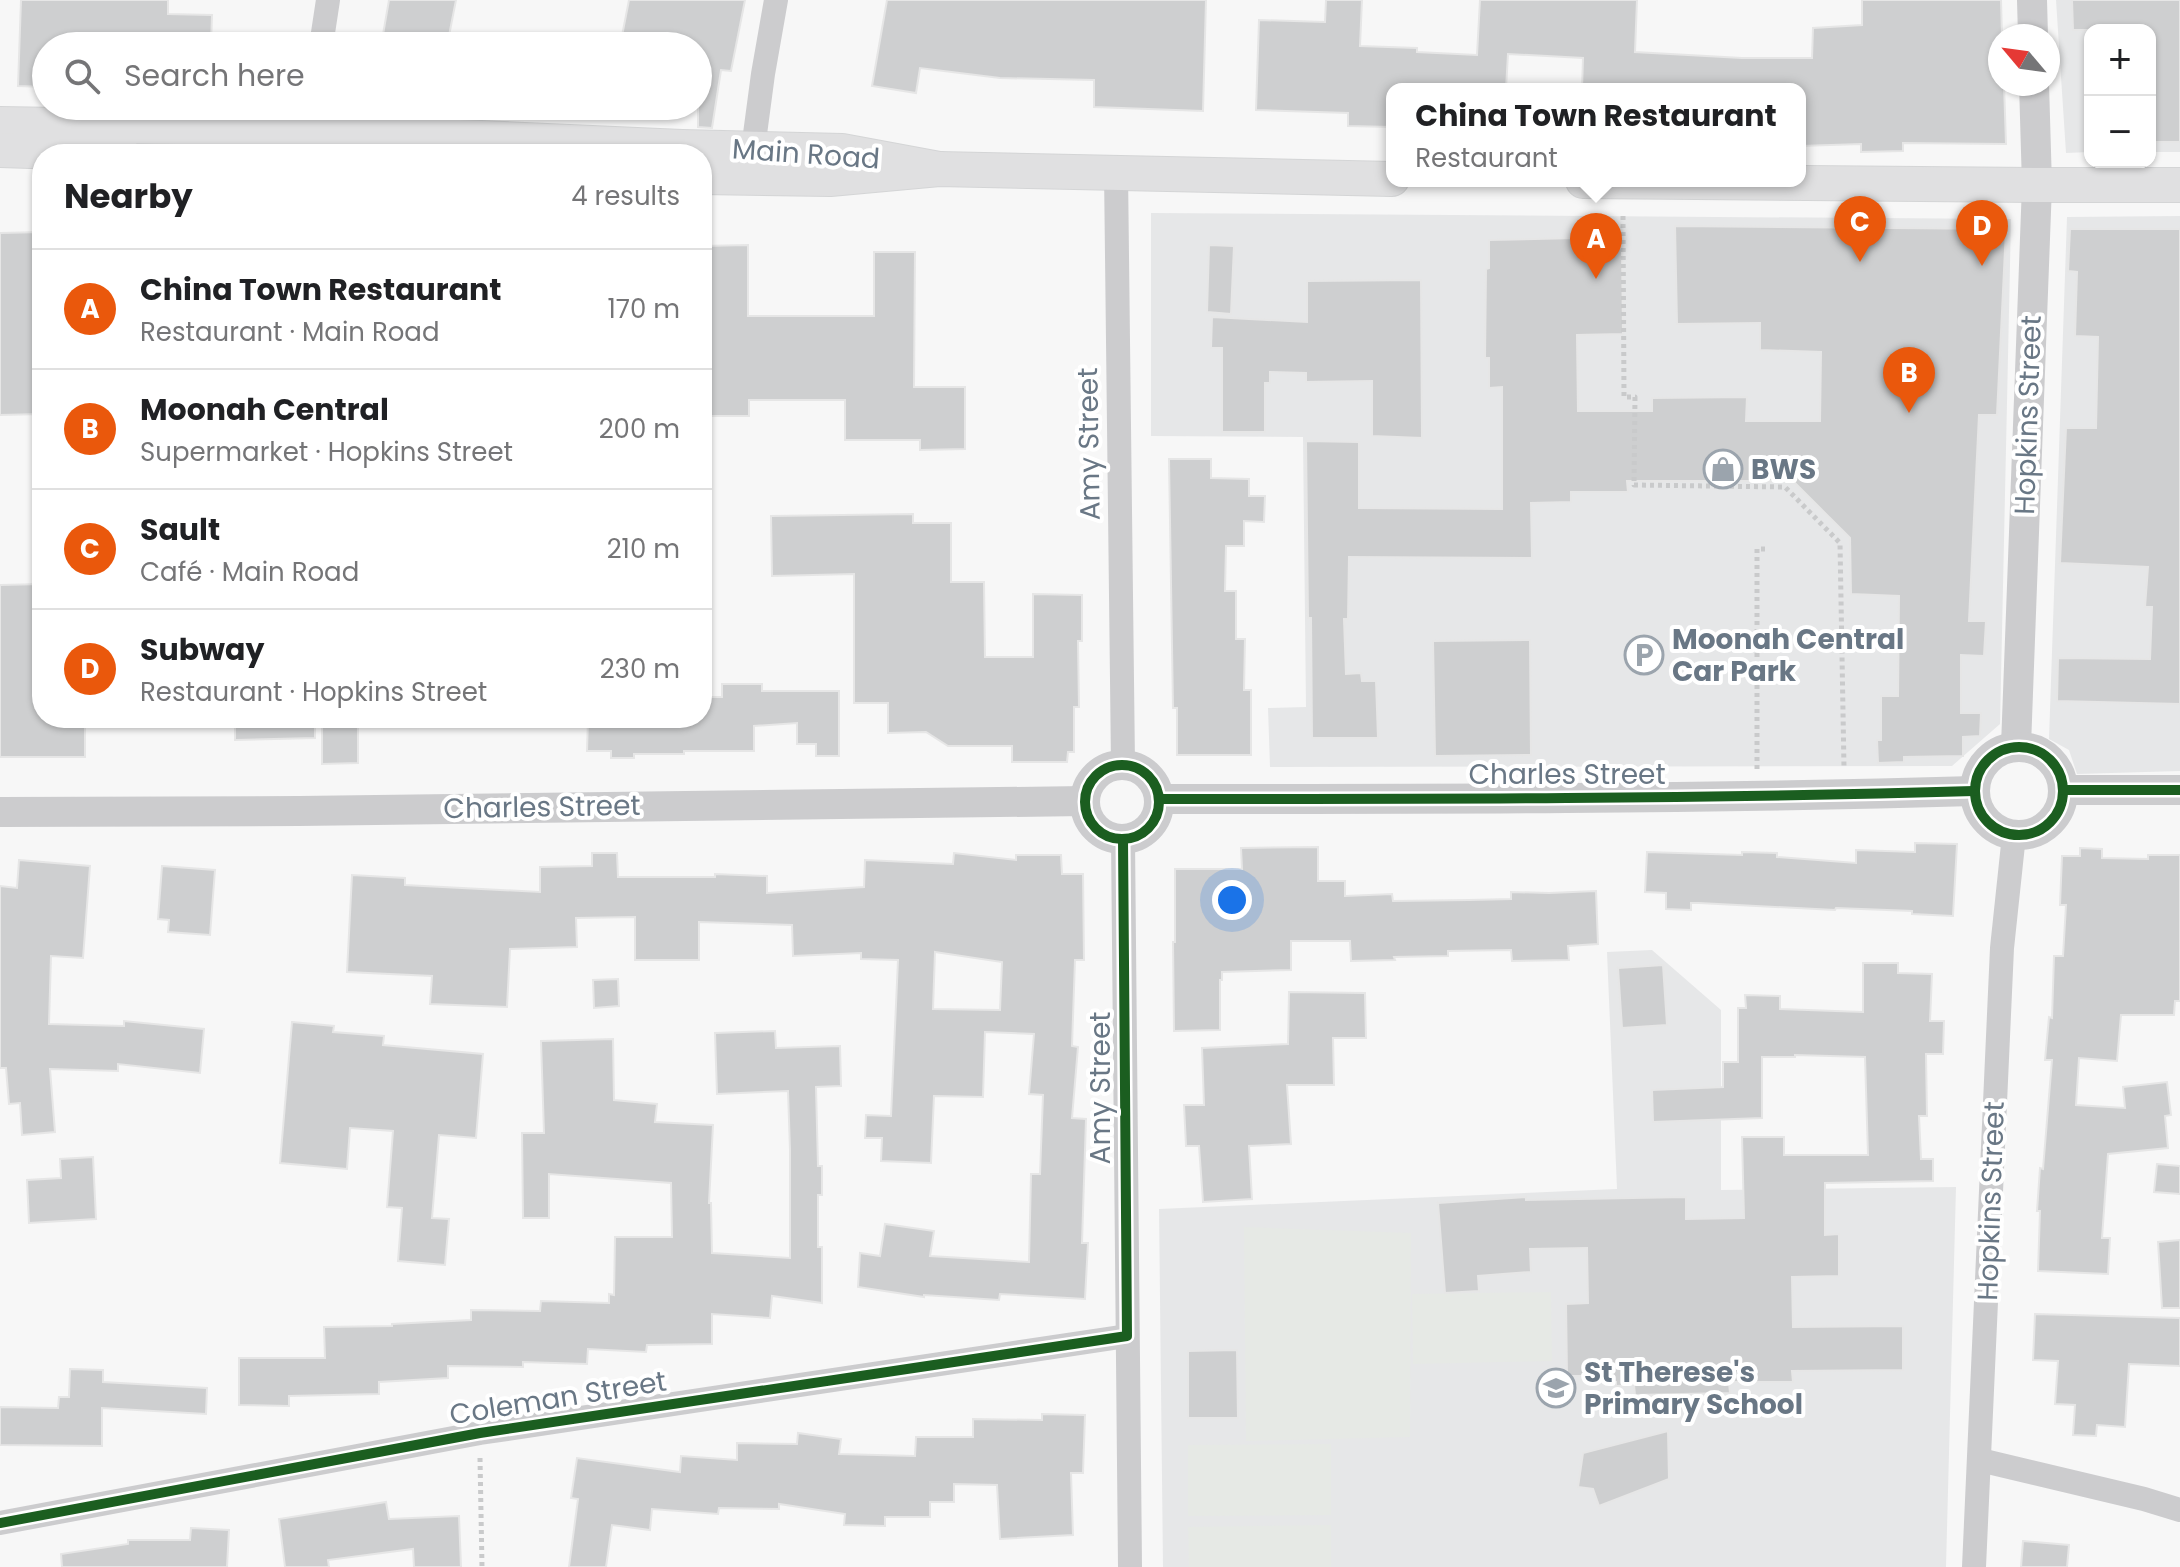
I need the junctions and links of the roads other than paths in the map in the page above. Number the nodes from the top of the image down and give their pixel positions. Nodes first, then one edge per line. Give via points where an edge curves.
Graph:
1 (328, 0) edge
2 (776, 0) edge
3 (2032, 0) edge
4 (2033, 24) edge
5 (323, 32) edge
6 (2034, 96) edge
7 (0, 124) edge
8 (307, 130) edge
9 (495, 144) edge
10 (0, 150) edge
11 (32, 151) edge
12 (712, 160) edge
13 (751, 163) junction
14 (1116, 171) junction
15 (712, 174) edge
16 (1386, 179) edge
17 (1806, 183) edge
18 (2037, 185) junction
19 (2180, 185) edge
20 (2016, 746) junction
21 (1123, 765) junction
22 (2063, 790) junction
23 (2180, 790) edge
24 (1974, 791) junction
25 (1159, 799) junction
26 (1085, 801) junction
27 (0, 812) edge
28 (2014, 835) junction
29 (1123, 839) junction
30 (1127, 1336) junction
31 (1980, 1460) junction
32 (2180, 1510) edge
33 (0, 1523) edge
34 (1130, 1567) edge
35 (1974, 1567) edge

1 - 5 street
2 - 13 street
3 - 4 street
6 - 18 street, Hopkins Street
7 - 8 main road, Main Road
8 - 9 main road, Main Road
10 - 11 main road
12 - 13 main road, Main Road
13 - 14 main road, Main Road via 830,179 939,169
13 - 15 main road, Main Road
14 - 16 main road, Main Road
14 - 21 street, Amy Street
17 - 18 main road
18 - 19 main road
18 - 20 street, Hopkins Street
20 - 22 street via 2043,753 2054,763
20 - 24 street via 1982,765
21 - 25 street via 1144,772
21 - 26 street via 1092,779
22 - 23 street
22 - 28 street via 2054,818 2029,834
24 - 25 street, Charles Street via 1572,799
24 - 28 street via 1981,815 2001,832
25 - 29 street via 1145,831
26 - 27 street, Charles Street
26 - 29 street via 1086,813 1100,832
28 - 31 street, Hopkins Street via 2002,948
29 - 30 street, Amy Street
30 - 33 street, Coleman Street via 480,1433
30 - 34 street, Amy Street
31 - 32 street
31 - 35 street, Hopkins Street

